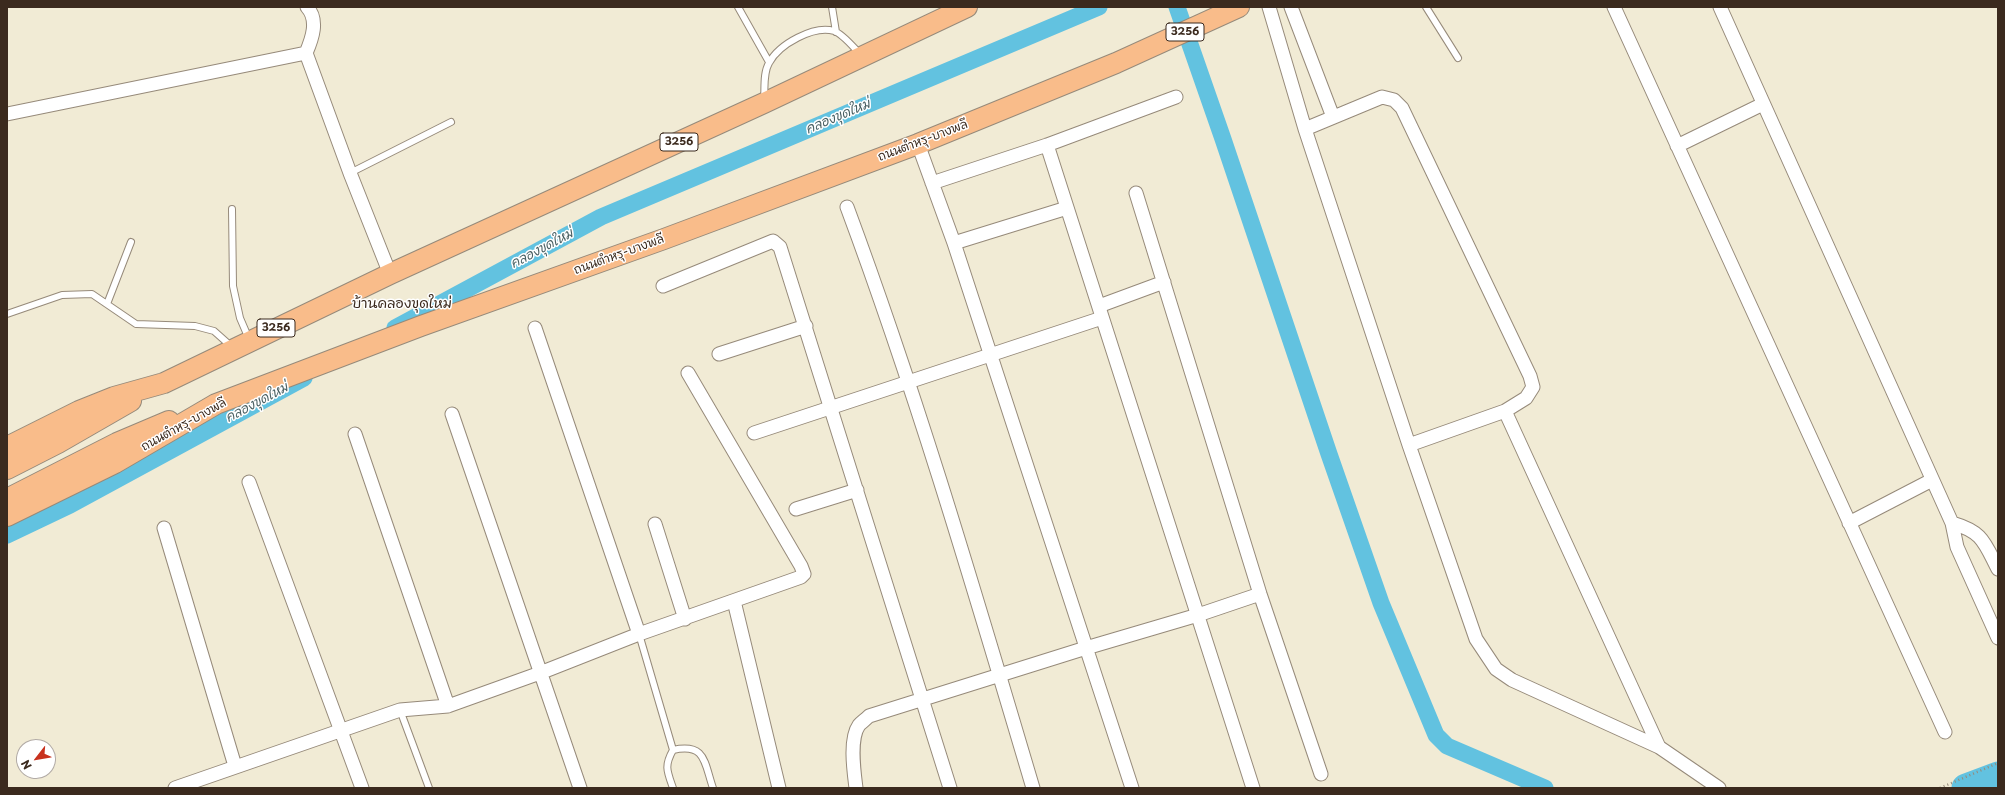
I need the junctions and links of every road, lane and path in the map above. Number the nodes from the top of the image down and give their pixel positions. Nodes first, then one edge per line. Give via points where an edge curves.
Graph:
1 (307, 7) edge
2 (738, 7) edge
3 (832, 7) edge
4 (965, 7) edge
5 (1239, 7) edge
6 (1269, 7) edge
7 (1291, 7) edge
8 (1426, 7) edge
9 (1614, 7) edge
10 (1720, 7) edge
11 (836, 32) junction
12 (306, 53) junction
13 (863, 57) junction
14 (1458, 58) dead end
15 (769, 62) junction
16 (1176, 97) dead end
17 (764, 103) junction
18 (1763, 104) junction
19 (7, 114) edge
20 (1333, 117) junction
21 (451, 122) dead end
22 (1305, 129) junction
23 (918, 144) junction
24 (1047, 145) junction
25 (1677, 146) junction
26 (350, 173) junction
27 (932, 183) junction
28 (1136, 193) dead end
29 (847, 207) dead end
30 (1067, 208) junction
31 (232, 209) dead end
32 (131, 242) dead end
33 (954, 244) junction
34 (390, 274) junction
35 (1164, 282) junction
36 (663, 286) dead end
37 (107, 304) junction
38 (1100, 312) junction
39 (7, 314) edge
40 (806, 326) junction
41 (535, 328) dead end
42 (242, 344) junction
43 (719, 354) dead end
44 (990, 354) junction
45 (688, 373) dead end
46 (908, 382) junction
47 (164, 383) junction
48 (216, 404) junction
49 (831, 407) junction
50 (1505, 411) junction
51 (452, 414) dead end
52 (754, 433) dead end
53 (355, 434) dead end
54 (1409, 445) junction
55 (7, 447) edge
56 (7, 470) edge
57 (1932, 480) junction
58 (248, 482) dead end
59 (857, 490) junction
60 (7, 499) edge
61 (796, 509) dead end
62 (7, 516) edge
63 (1849, 523) junction
64 (1952, 523) junction
65 (655, 524) dead end
66 (164, 528) dead end
67 (1998, 569) edge
68 (1260, 594) junction
69 (734, 601) junction
70 (1198, 615) junction
71 (685, 619) junction
72 (639, 634) junction
73 (1998, 638) edge
74 (1086, 648) junction
75 (540, 673) junction
76 (999, 675) junction
77 (923, 699) junction
78 (448, 706) junction
79 (400, 710) junction
80 (340, 732) junction
81 (1945, 732) dead end
82 (1659, 746) junction
83 (673, 750) junction
84 (1998, 763) edge
85 (235, 766) junction
86 (1321, 774) dead end
87 (175, 788) edge
88 (362, 788) edge
89 (429, 788) edge
90 (580, 788) edge
91 (673, 788) edge
92 (713, 788) edge
93 (779, 788) edge
94 (856, 788) edge
95 (950, 788) edge
96 (1033, 788) edge
97 (1132, 788) edge
98 (1253, 788) edge
99 (1719, 788) edge
100 (1940, 788) edge

1 - 12 street via 314,26
2 - 15 lane
3 - 11 lane
4 - 13 main road, 3256
5 - 23 main road, ถนนตำหรุ-บางพลี / 3256 via 1047,92
6 - 22 street
7 - 20 street
8 - 14 lane
9 - 25 street
10 - 18 street
11 - 13 lane
11 - 15 lane via 821,29 794,39
12 - 19 street
12 - 26 street
13 - 17 main road, 3256
15 - 17 lane via 765,72
16 - 24 street
17 - 34 main road, 3256
18 - 25 street
18 - 57 street
20 - 22 street
20 - 50 street via 1382,97 1394,100 1402,108 1530,376 1533,387 1526,398
21 - 26 lane
22 - 54 street
23 - 27 street
23 - 48 main road, ถนนตำหรุ-บางพลี / 3256
24 - 27 street
24 - 30 street
25 - 63 street
26 - 34 street
27 - 33 street
28 - 35 street
29 - 46 street
30 - 33 street
30 - 38 street
31 - 42 lane via 232,286 240,318
32 - 37 lane
33 - 44 street
34 - 42 main road, 3256
35 - 38 street
35 - 68 street
36 - 40 street via 774,241 780,247
37 - 39 lane via 92,294 62,296
37 - 42 lane via 136,324 195,326 214,331
38 - 44 street
38 - 70 street
40 - 43 street
40 - 49 street
41 - 72 street
42 - 47 main road, 3256
44 - 46 street
44 - 74 street
45 - 69 street via 804,570 801,577
46 - 49 street
46 - 76 street
47 - 55 main road, 3256 via 114,397 48,425
47 - 56 main road, 3256
48 - 60 main road, 3256 via 138,434
48 - 62 main road, ถนนตำหรุ-บางพลี / 3256 via 115,463
49 - 52 street
49 - 59 street
50 - 54 street
50 - 82 street
51 - 75 street
53 - 78 street
54 - 82 street via 1476,639 1496,669 1512,680
57 - 63 street
57 - 64 street
58 - 80 street
59 - 61 street
59 - 77 street
63 - 81 street
64 - 67 street via 1968,528 1981,537
64 - 73 street via 1957,546
65 - 71 street
66 - 85 street
68 - 70 street
68 - 86 street
69 - 71 street
69 - 93 street
70 - 74 street
70 - 98 street
71 - 72 street
72 - 75 street
72 - 83 lane
74 - 76 street
74 - 97 street
75 - 78 street
75 - 90 street
76 - 77 street
76 - 96 street
77 - 94 street via 869,716 858,726 854,740 853,768
77 - 95 street
78 - 79 street
79 - 80 street
79 - 89 lane
80 - 85 street
80 - 88 street
82 - 99 street
83 - 91 lane via 666,768
83 - 92 lane via 692,748 698,751
84 - 100 path
85 - 87 street

